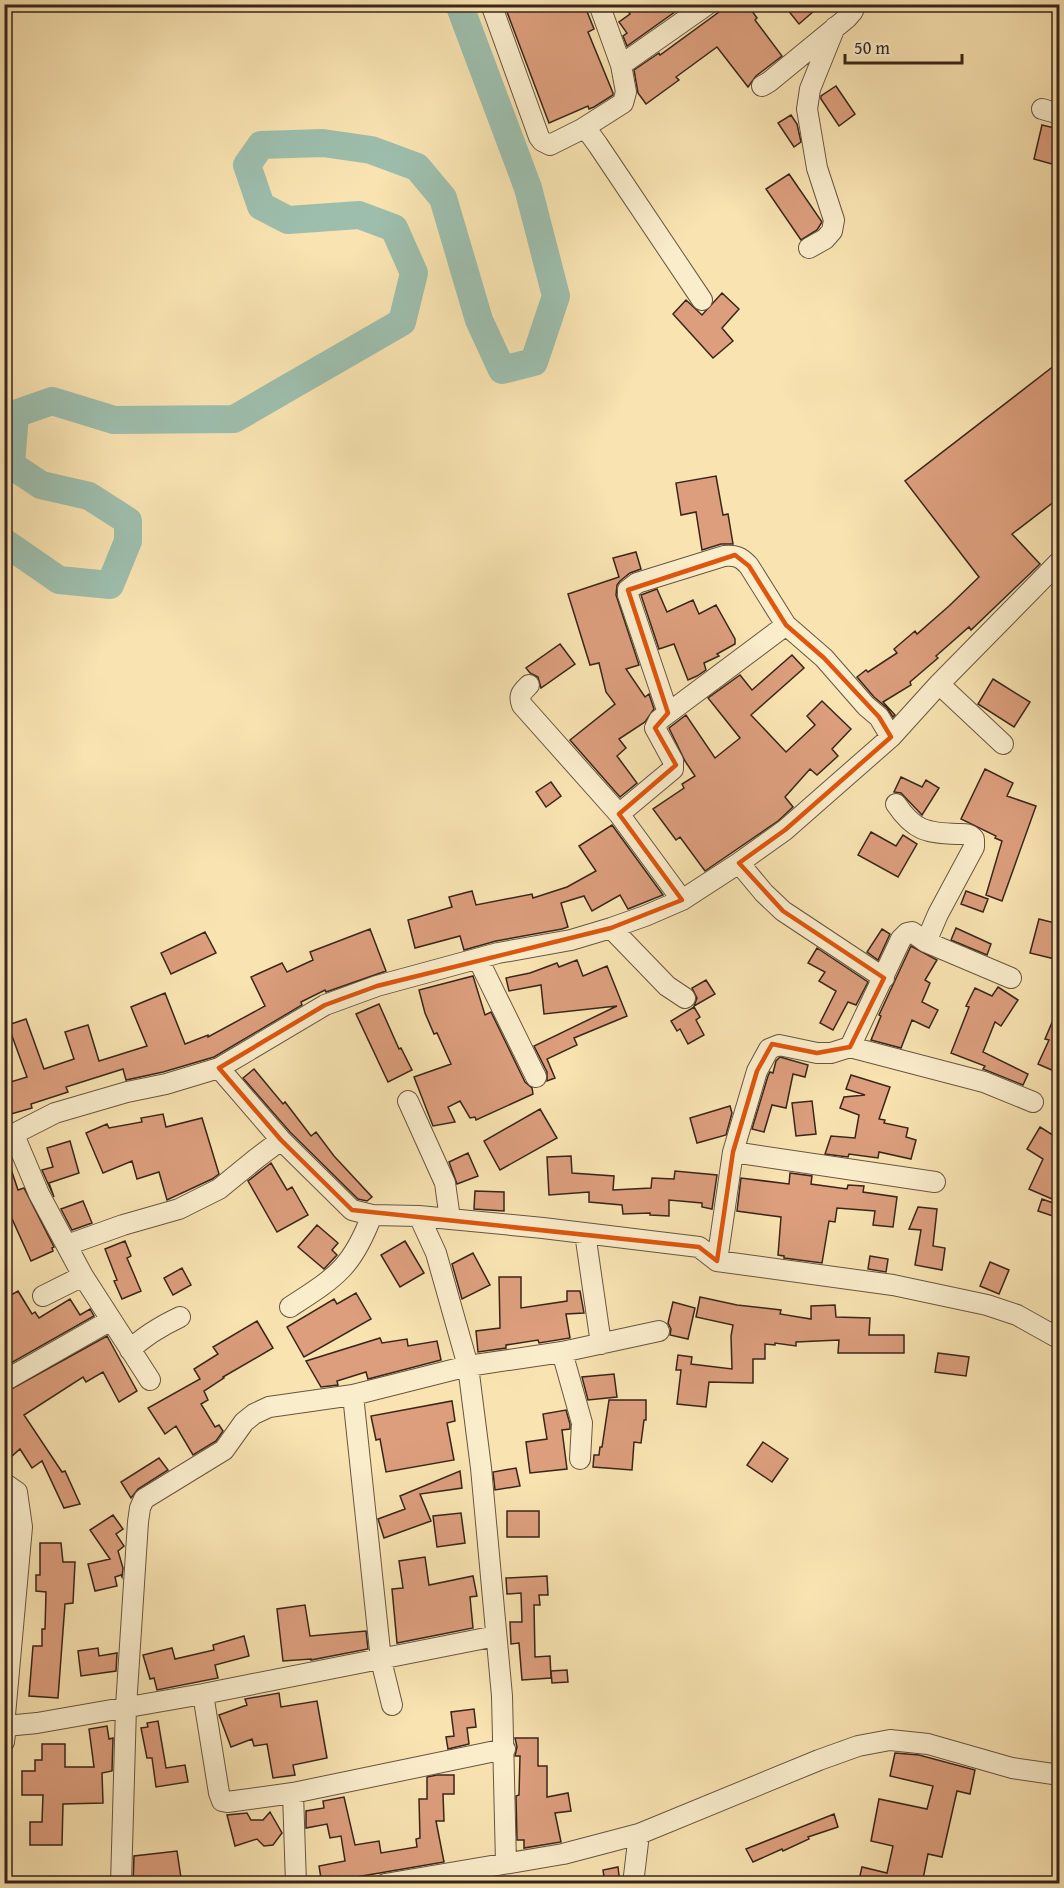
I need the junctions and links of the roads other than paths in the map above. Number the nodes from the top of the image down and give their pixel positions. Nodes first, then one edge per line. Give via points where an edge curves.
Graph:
1 (491, 4) edge
2 (599, 4) edge
3 (708, 4) edge
4 (854, 4) edge
5 (835, 27) junction
6 (621, 65) junction
7 (762, 86) dead end
8 (582, 129) junction
9 (809, 248) dead end
10 (702, 300) dead end
11 (1059, 561) edge
12 (786, 625) junction
13 (939, 684) junction
14 (529, 685) dead end
15 (668, 713) junction
16 (891, 737) junction
17 (1003, 744) dead end
18 (897, 804) dead end
19 (619, 814) junction
20 (739, 863) junction
21 (682, 900) junction
22 (611, 928) junction
23 (926, 942) junction
24 (478, 959) junction
25 (884, 978) junction
26 (1011, 978) dead end
27 (685, 998) dead end
28 (850, 1047) junction
29 (219, 1068) junction
30 (536, 1077) dead end
31 (408, 1101) dead end
32 (1033, 1102) dead end
33 (9, 1137) edge
34 (282, 1140) junction
35 (733, 1152) junction
36 (935, 1182) dead end
37 (372, 1215) junction
38 (419, 1216) junction
39 (450, 1219) junction
40 (585, 1233) junction
41 (68, 1245) junction
42 (717, 1261) junction
43 (84, 1276) junction
44 (43, 1296) dead end
45 (290, 1307) dead end
46 (180, 1317) dead end
47 (111, 1320) junction
48 (659, 1331) dead end
49 (1059, 1339) edge
50 (601, 1344) junction
51 (130, 1350) junction
52 (562, 1352) junction
53 (468, 1366) junction
54 (150, 1380) dead end
55 (4, 1381) edge
56 (353, 1395) junction
57 (580, 1459) dead end
58 (4, 1483) edge
59 (9, 1607) edge
60 (496, 1636) junction
61 (381, 1660) junction
62 (202, 1694) junction
63 (392, 1705) dead end
64 (126, 1707) junction
65 (5, 1731) edge
66 (505, 1749) junction
67 (1059, 1774) edge
68 (293, 1793) junction
69 (639, 1834) junction
70 (506, 1863) junction
71 (121, 1884) edge
72 (296, 1884) edge
73 (385, 1884) edge
74 (633, 1884) edge

1 - 8 street via 542,141 550,145
2 - 6 street
3 - 6 street
4 - 5 street via 853,11
5 - 7 street
5 - 9 street via 810,88 807,109 817,168 834,220 825,239
6 - 8 street via 624,103
8 - 10 street via 598,145
11 - 13 street
12 - 15 street
12 - 15 street via 749,566 735,555 631,586 628,595
12 - 16 street via 825,658 879,717
13 - 16 street
13 - 17 street
14 - 19 street via 520,696 522,705
15 - 19 street via 655,728 673,760 673,770
16 - 20 street via 785,830
18 - 23 street via 920,829 968,834 974,839 974,847
19 - 21 street
20 - 21 street
20 - 25 street via 783,911
21 - 22 street
22 - 24 street
22 - 27 street via 667,986
23 - 25 street via 912,932 904,935
23 - 26 street
24 - 29 street via 377,986 325,1005
24 - 30 street
25 - 28 street
28 - 32 street via 984,1082
28 - 35 street via 818,1053 772,1047 757,1071
29 - 33 street via 55,1113
29 - 34 street
31 - 39 street via 445,1183
33 - 41 street
34 - 37 street via 343,1203 352,1210
34 - 41 street via 219,1189 179,1209
35 - 36 street
35 - 42 street
37 - 38 street
37 - 45 street via 362,1243 344,1269
38 - 39 street
38 - 53 street via 436,1253
39 - 40 street
40 - 42 street via 699,1247
40 - 50 street
41 - 43 street
42 - 49 street via 893,1285 987,1305 1017,1315
43 - 44 street
43 - 47 street
46 - 51 street via 142,1338
47 - 51 street
47 - 55 street
48 - 50 street
50 - 52 street
51 - 54 street
52 - 53 street
52 - 57 street via 582,1423
53 - 56 street
53 - 60 street
56 - 61 street
56 - 64 street via 268,1407 244,1422 224,1450 144,1499 138,1522
58 - 59 street via 17,1492 22,1527
59 - 65 street
60 - 61 street
60 - 66 street
61 - 62 street
61 - 63 street
62 - 64 street
62 - 68 street via 222,1801
64 - 65 street
64 - 71 street
66 - 68 street
66 - 70 street
67 - 69 street via 1012,1768 928,1744 890,1740 819,1760
68 - 72 street
69 - 70 street via 563,1854
69 - 74 street
70 - 73 street

